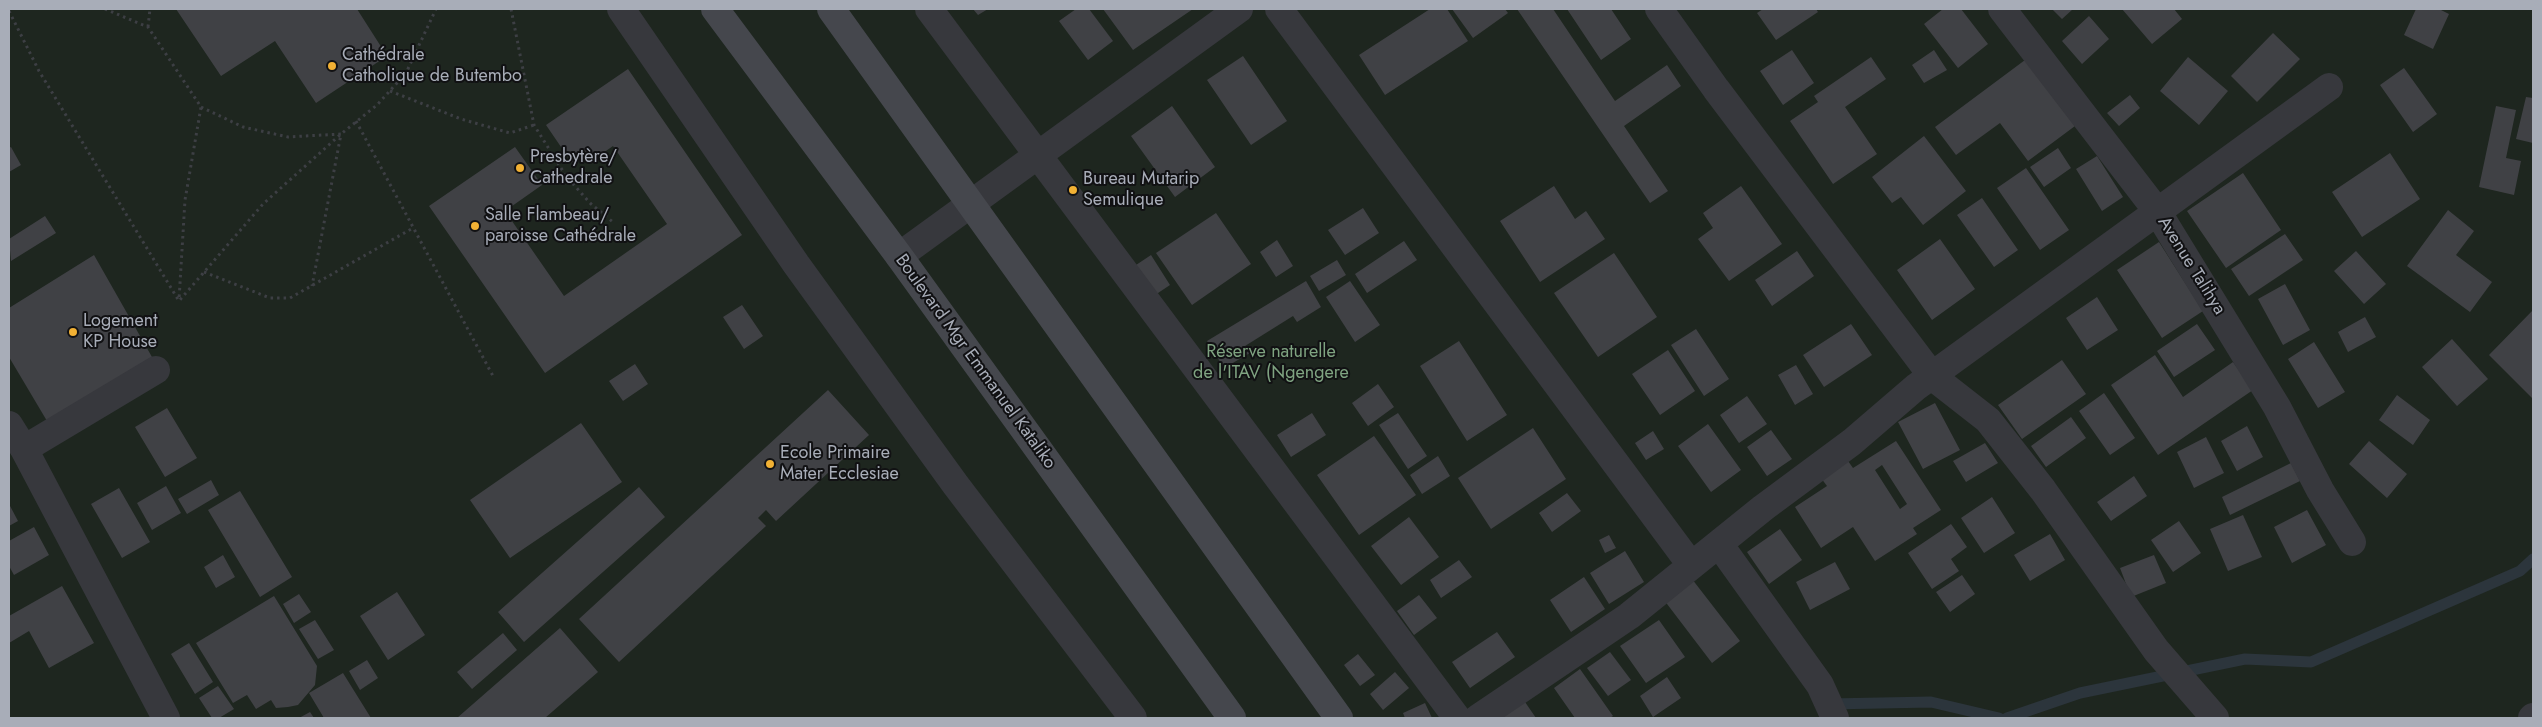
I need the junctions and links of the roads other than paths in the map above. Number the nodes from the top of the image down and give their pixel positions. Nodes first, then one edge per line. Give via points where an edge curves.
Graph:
1 (621, 9) edge
2 (715, 9) edge
3 (831, 9) edge
4 (929, 9) edge
5 (1239, 9) edge
6 (1279, 9) edge
7 (1659, 9) edge
8 (2002, 9) edge
9 (2329, 88) dead end
10 (1038, 156) junction
11 (971, 205) junction
12 (2157, 211) junction
13 (899, 256) junction
14 (156, 370) dead end
15 (1933, 377) junction
16 (13, 433) edge
17 (2352, 542) dead end
18 (1719, 544) junction
19 (1692, 565) junction
20 (166, 718) edge
21 (1133, 718) edge
22 (1232, 718) edge
23 (1339, 718) edge
24 (1457, 718) edge
25 (1478, 718) edge
26 (1835, 718) edge
27 (2215, 718) edge

1 - 21 street via 796,264 943,468
2 - 13 street, Boulevard Mgr Emmanuel Kataliko
3 - 11 street
4 - 10 street
5 - 10 street
6 - 19 street
7 - 15 street
8 - 12 street, Avenue Talihya
9 - 12 street
10 - 11 street
10 - 24 street
11 - 13 street
11 - 23 street
12 - 15 street
12 - 17 street, Avenue Talihya via 2277,407 2320,490
13 - 22 street, Boulevard Mgr Emmanuel Kataliko
14 - 16 street
15 - 18 street via 1916,387 1852,442
15 - 27 street via 1988,420 2043,490 2156,650
16 - 20 street
18 - 19 street
18 - 26 street via 1820,685
19 - 25 street via 1629,616

